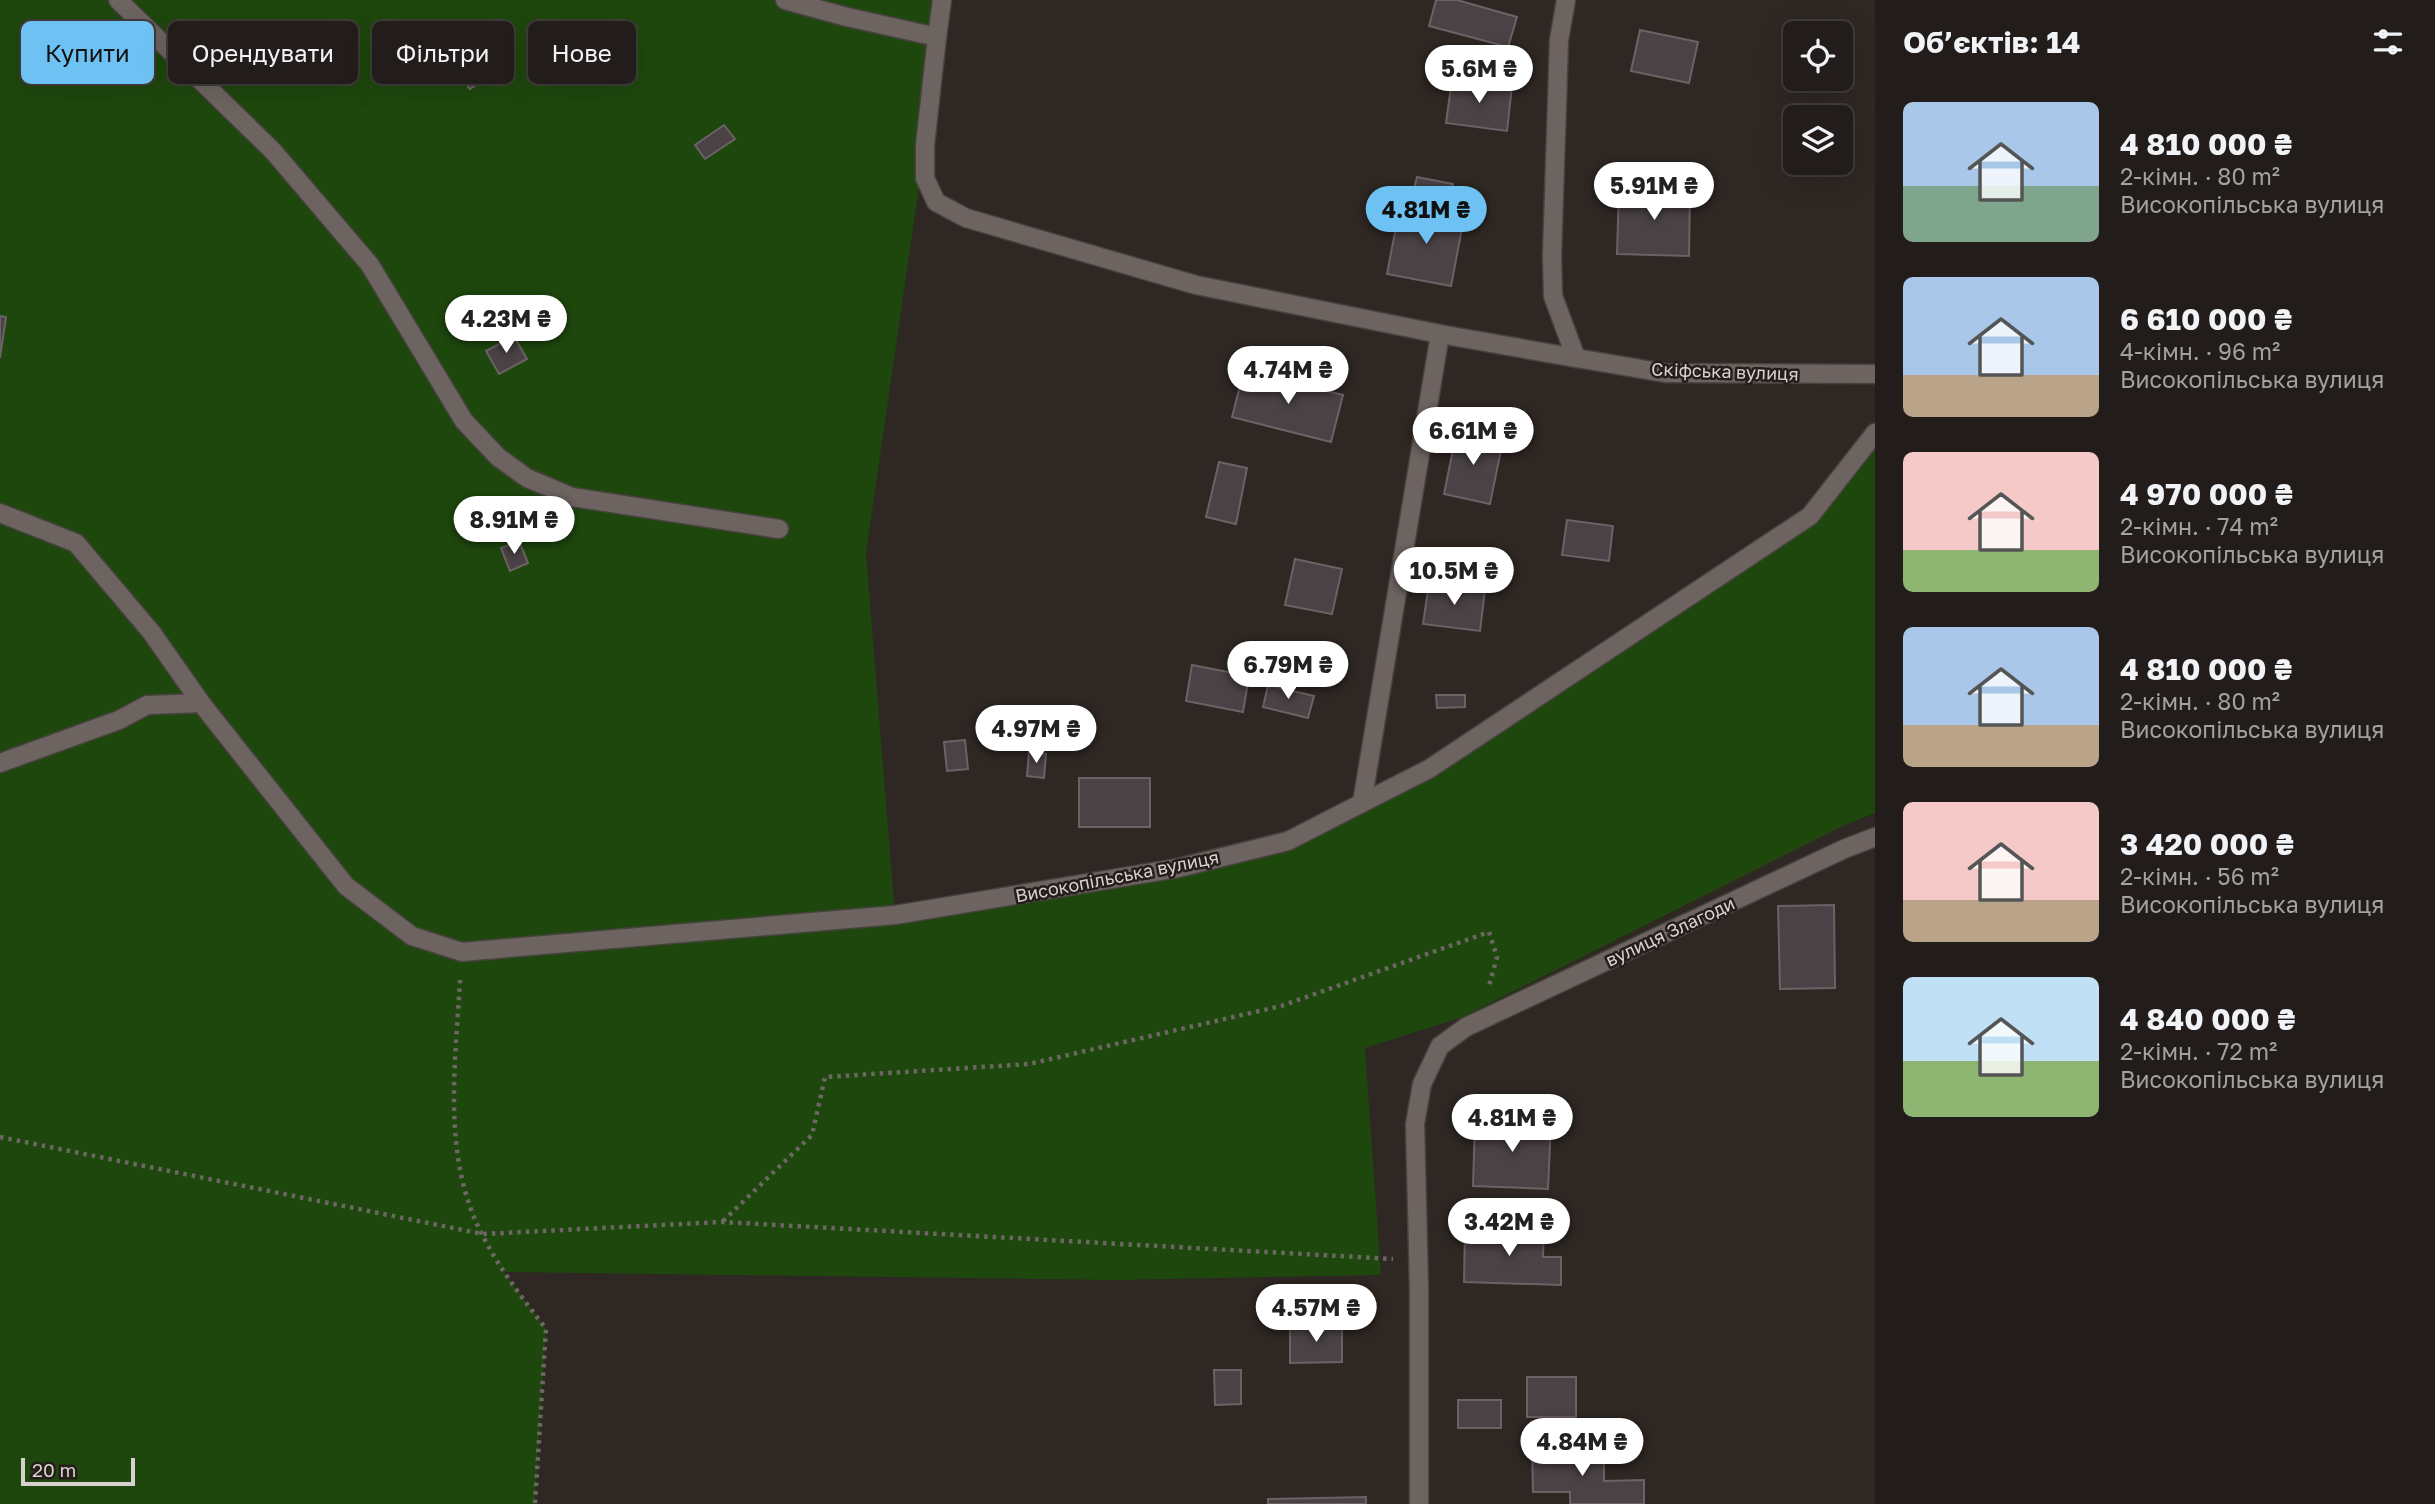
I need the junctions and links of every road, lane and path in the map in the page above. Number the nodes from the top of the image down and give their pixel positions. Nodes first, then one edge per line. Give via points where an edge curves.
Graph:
1 (118, 0) edge
2 (785, 0) edge
3 (942, 0) edge
4 (1566, 0) edge
5 (937, 37) junction
6 (1440, 334) junction
7 (1576, 358) junction
8 (1875, 374) edge
9 (1875, 433) edge
10 (0, 513) edge
11 (779, 529) dead end
12 (201, 703) junction
13 (0, 763) edge
14 (1362, 803) junction
15 (1875, 837) edge
16 (462, 952) junction
17 (1473, 1023) junction
18 (0, 1137) edge
19 (722, 1222) junction
20 (483, 1234) junction
21 (1418, 1260) junction
22 (535, 1504) edge
23 (1419, 1504) edge

1 - 11 street via 273,151 370,265 464,421 498,457 527,478 572,497
2 - 5 street
3 - 5 street
4 - 7 street via 1559,40 1552,270 1553,296
5 - 6 street via 925,145 925,178 936,202 966,218 1196,285
6 - 7 street
6 - 14 street
7 - 8 street, Скіфська вулиця via 1665,373
9 - 14 street, Високопільська вулиця via 1810,516 1429,769
10 - 12 street via 76,543 152,633
12 - 13 street via 147,705 119,720
12 - 16 street via 346,886 412,936
14 - 16 street, Високопільська вулиця via 1288,841 1178,868 895,915
15 - 17 street, вулиця Злагоди
16 - 20 path via 454,1127 460,1171
17 - 19 path via 1497,957 1489,932 1281,1006 1029,1064 825,1077 812,1135
17 - 21 street via 1440,1046 1422,1084 1415,1124
18 - 20 path
19 - 20 path
19 - 21 path
20 - 22 path via 503,1272 546,1329
21 - 23 street

